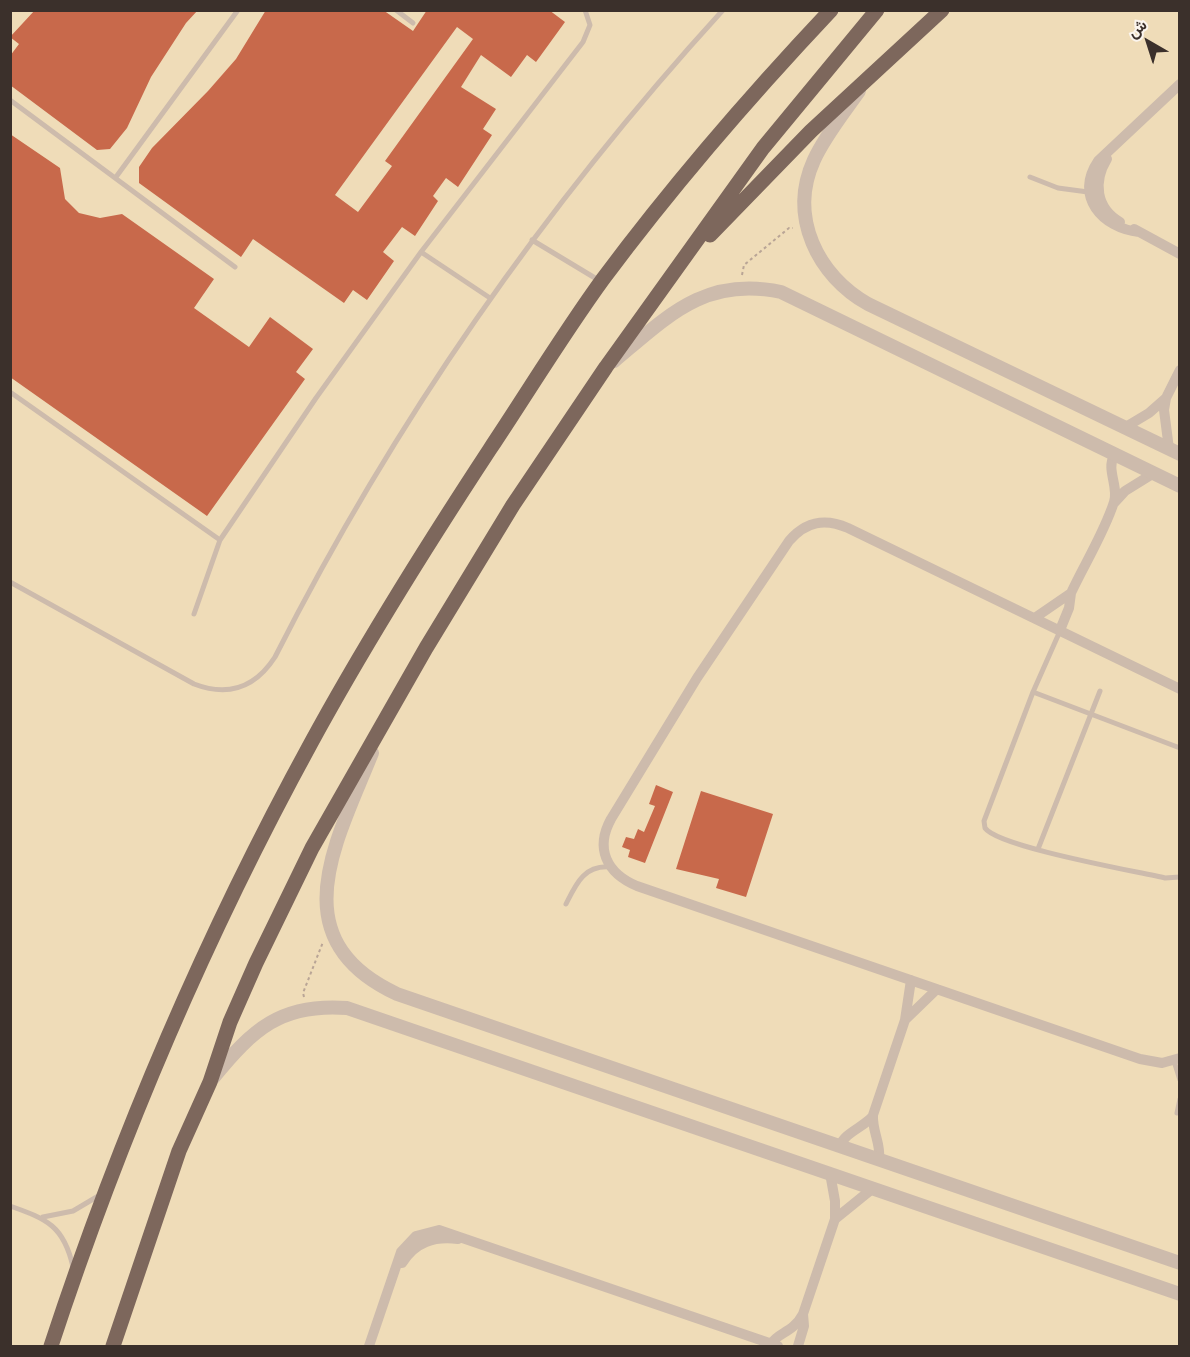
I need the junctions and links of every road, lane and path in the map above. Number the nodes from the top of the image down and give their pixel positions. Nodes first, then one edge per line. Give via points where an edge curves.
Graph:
1 (238, 10) edge
2 (396, 10) edge
3 (585, 10) edge
4 (723, 10) edge
5 (831, 10) edge
6 (877, 10) edge
7 (942, 10) edge
8 (412, 23) dead end
9 (864, 84) junction
10 (1179, 84) edge
11 (10, 100) edge
12 (1113, 148) junction
13 (116, 177) junction
14 (1030, 177) dead end
15 (1088, 192) junction
16 (808, 225) junction
17 (1139, 232) junction
18 (532, 240) junction
19 (421, 252) junction
20 (1179, 254) edge
21 (235, 267) dead end
22 (602, 282) junction
23 (667, 285) junction
24 (738, 287) junction
25 (490, 298) junction
26 (606, 367) junction
27 (1179, 370) edge
28 (10, 392) edge
29 (1166, 398) junction
30 (1124, 428) junction
31 (1174, 452) edge
32 (1114, 456) junction
33 (1154, 473) junction
34 (1179, 486) edge
35 (1114, 503) junction
36 (220, 540) junction
37 (10, 582) edge
38 (1071, 592) junction
39 (194, 614) dead end
40 (1036, 617) junction
41 (1060, 630) junction
42 (1179, 689) edge
43 (1100, 691) dead end
44 (1033, 692) junction
45 (1091, 714) junction
46 (385, 720) junction
47 (1179, 748) edge
48 (1038, 849) junction
49 (610, 867) junction
50 (1179, 877) edge
51 (566, 904) dead end
52 (334, 936) junction
53 (910, 980) junction
54 (937, 989) junction
55 (307, 1009) junction
56 (905, 1020) junction
57 (1177, 1060) edge
58 (1179, 1080) edge
59 (210, 1082) junction
60 (1179, 1099) edge
61 (1177, 1113) dead end
62 (873, 1115) junction
63 (840, 1146) junction
64 (879, 1158) junction
65 (830, 1173) junction
66 (109, 1185) junction
67 (872, 1189) junction
68 (10, 1206) edge
69 (43, 1217) junction
70 (835, 1219) junction
71 (1179, 1263) edge
72 (74, 1281) junction
73 (1179, 1294) edge
74 (803, 1314) junction
75 (774, 1345) edge
76 (51, 1347) edge
77 (113, 1347) edge
78 (369, 1347) edge
79 (798, 1347) edge

1 - 13 lane
2 - 8 lane
3 - 19 lane via 590,25 583,42
4 - 18 lane via 637,108
5 - 22 main road via 724,129
6 - 23 main road via 763,148
7 - 9 main road
9 - 16 street via 813,162 805,204
9 - 23 main road via 761,180
10 - 12 street
11 - 13 lane
12 - 15 street via 1093,168
12 - 17 street via 1098,178 1099,198 1114,219
13 - 21 lane
14 - 15 lane via 1058,188
15 - 17 street via 1093,207 1105,220 1124,230
16 - 24 path via 789,228 744,265
16 - 30 street via 822,264 850,294
17 - 20 street
18 - 22 lane
18 - 25 lane
19 - 25 lane
19 - 36 lane
22 - 66 main road via 429,543 310,744 206,954
23 - 26 main road
24 - 26 street via 717,290 679,308
24 - 32 street via 760,287 790,296
25 - 37 lane via 379,468 275,657 254,681 240,688 208,690
26 - 46 main road via 475,566
27 - 29 street
28 - 36 lane
29 - 30 street
29 - 31 street via 1164,417
30 - 31 street
32 - 33 street
32 - 35 street
33 - 34 street
33 - 35 street
35 - 38 street
36 - 39 lane
38 - 40 street
38 - 41 street
40 - 41 street
40 - 49 street via 836,523 823,521 798,531 697,678 611,819 602,843
41 - 42 street
41 - 44 lane
43 - 45 lane
44 - 45 lane
44 - 48 lane via 984,825 993,835
45 - 47 lane
45 - 48 lane
46 - 52 street via 328,869 327,915
46 - 59 main road via 283,905 231,1022
48 - 50 lane via 1165,878
49 - 51 lane via 584,874
49 - 53 street via 637,886
52 - 55 path via 322,942 303,993
52 - 63 street via 359,972 396,994
53 - 54 street
53 - 56 street
54 - 56 street
54 - 57 street via 1151,1062
55 - 59 street via 269,1022 252,1033
55 - 65 street via 337,1007 367,1014
56 - 62 street
57 - 58 lane
59 - 77 main road via 175,1161
60 - 61 lane
62 - 63 street via 844,1138
62 - 64 street
63 - 64 street
64 - 71 street
65 - 67 street
65 - 70 street
66 - 69 lane via 73,1212
66 - 72 main road
67 - 70 street
67 - 73 street
68 - 69 lane
69 - 72 lane via 69,1252
70 - 74 street
72 - 76 main road
74 - 75 street
74 - 79 street
75 - 78 street via 447,1231 423,1233 405,1246

